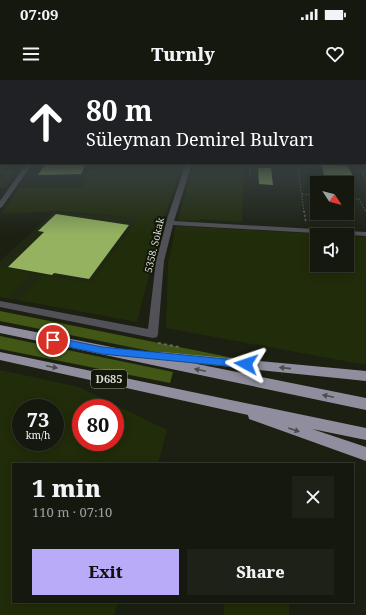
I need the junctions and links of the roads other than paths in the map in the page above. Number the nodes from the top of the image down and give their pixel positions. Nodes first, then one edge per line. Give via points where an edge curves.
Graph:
1 (15, 185) edge
2 (182, 185) edge
3 (0, 206) edge
4 (170, 223) junction
5 (366, 234) edge
6 (0, 304) edge
7 (0, 329) edge
8 (102, 350) junction
9 (0, 356) edge
10 (366, 376) edge
11 (218, 402) junction
12 (366, 404) edge
13 (366, 434) edge
14 (366, 454) edge

1 - 3 street
2 - 4 street, 5358. Sokak
4 - 5 street
4 - 6 street, 5358. Sokak via 158,274 154,334
7 - 8 highway, D685
10 -> 8 highway
12 -> 8 highway, D685
9 -> 11 highway, D685
11 - 13 highway, D685
11 -> 14 highway

